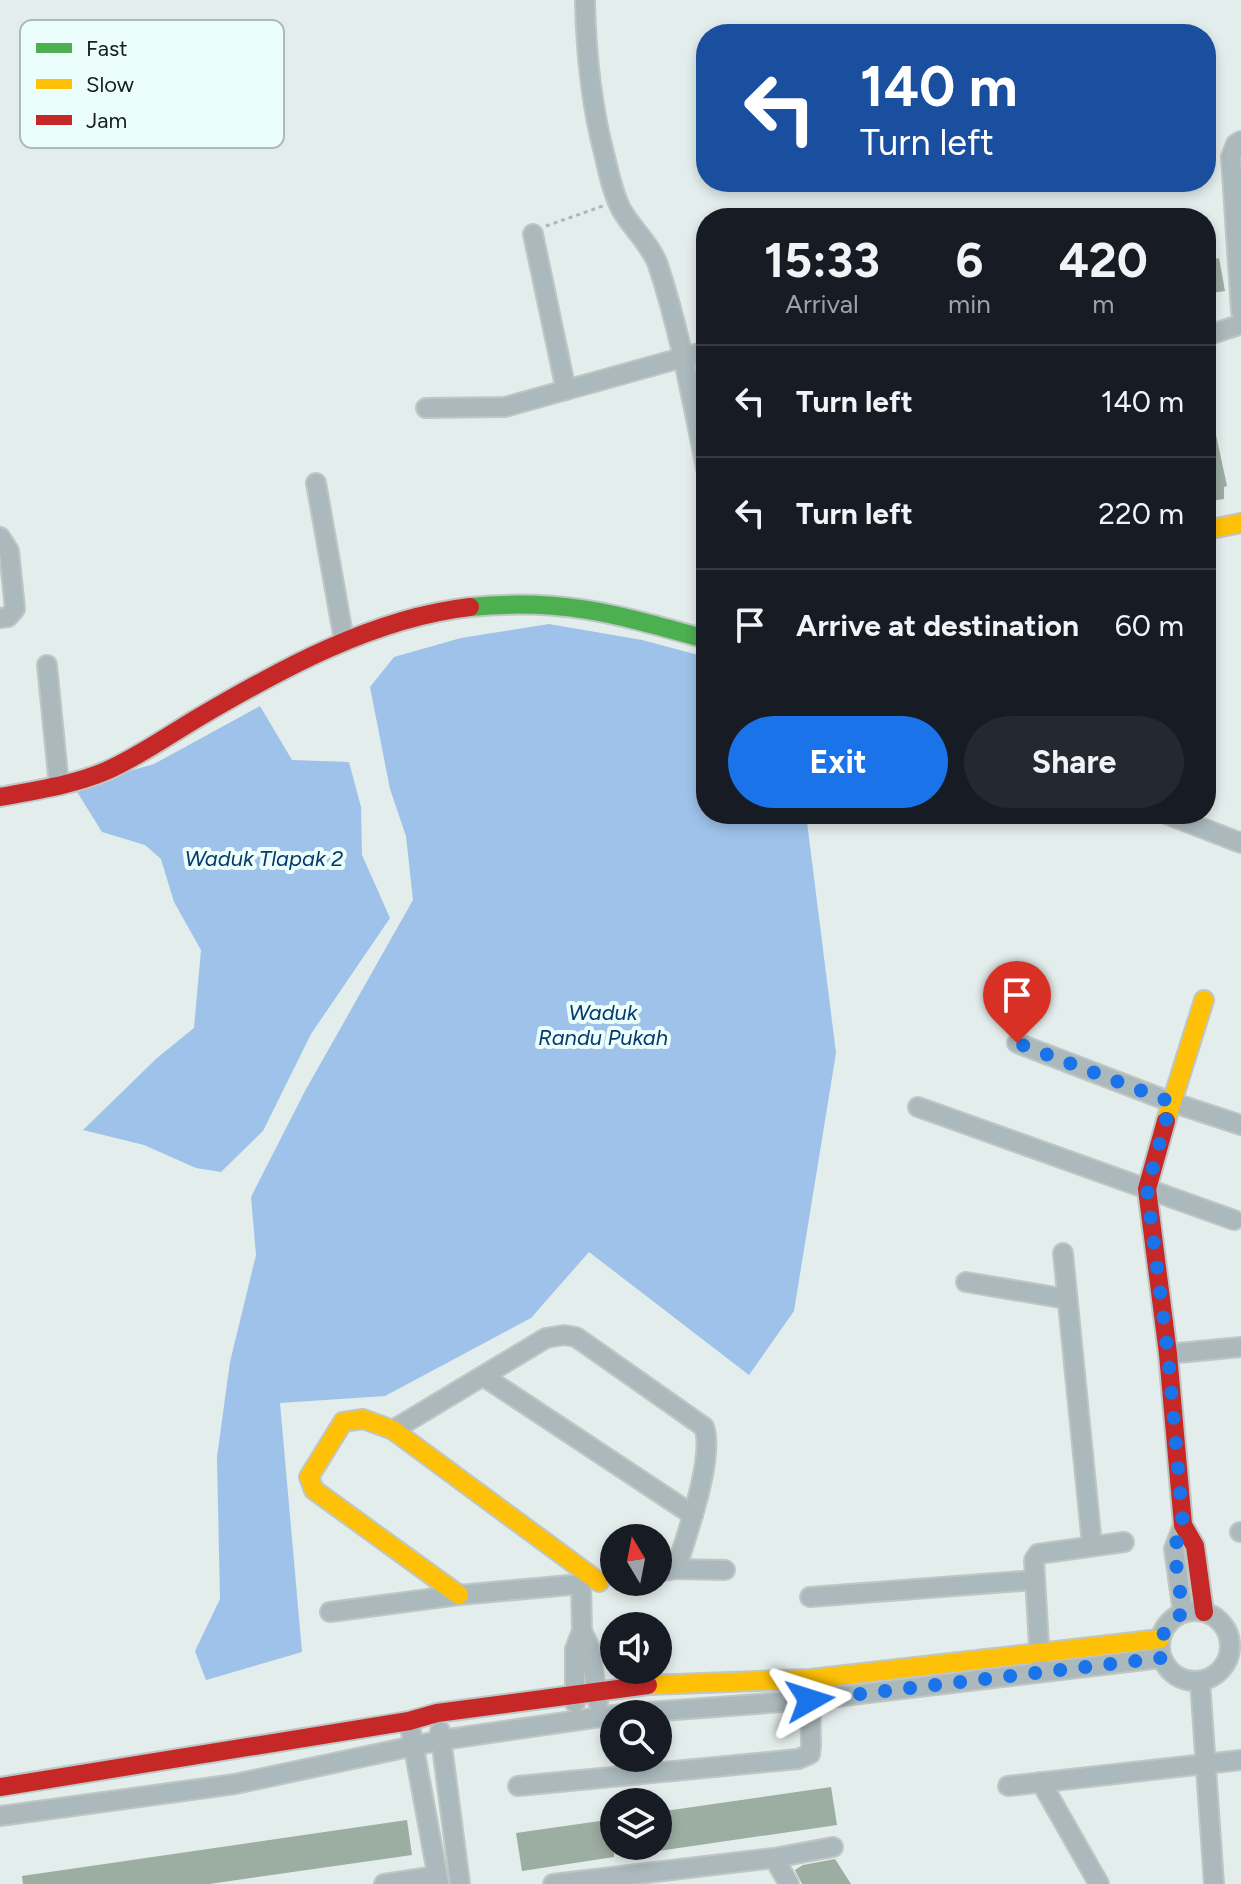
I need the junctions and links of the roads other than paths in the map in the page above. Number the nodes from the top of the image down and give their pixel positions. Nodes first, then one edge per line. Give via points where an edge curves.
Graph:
1 (585, 0) edge
2 (1241, 141) edge
3 (533, 234) road end
4 (1241, 311) edge
5 (1241, 322) edge
6 (1216, 333) edge
7 (696, 354) edge
8 (683, 358) junction
9 (566, 390) junction
10 (426, 408) dead end
11 (696, 420) edge
12 (316, 483) dead end
13 (1241, 523) edge
14 (1216, 528) edge
15 (3, 546) edge
16 (0, 618) edge
17 (696, 634) edge
18 (344, 640) junction
19 (47, 665) dead end
20 (59, 785) junction
21 (0, 797) edge
22 (1192, 824) edge
23 (1241, 843) edge
24 (1204, 1000) dead end
25 (1017, 1043) dead end
26 (1171, 1102) junction
27 (918, 1107) dead end
28 (1241, 1125) edge
29 (1147, 1189) junction
30 (1234, 1220) dead end
31 (1063, 1253) dead end
32 (966, 1282) dead end
33 (1067, 1299) junction
34 (1241, 1347) edge
35 (1168, 1354) junction
36 (483, 1376) junction
37 (393, 1430) junction
38 (693, 1515) junction
39 (1183, 1525) junction
40 (1124, 1542) dead end
41 (1092, 1545) junction
42 (672, 1560) edge
43 (725, 1570) dead end
44 (672, 1571) edge
45 (1035, 1580) junction
46 (598, 1582) edge
47 (459, 1595) junction
48 (810, 1597) dead end
49 (330, 1612) dead end
50 (1204, 1612) junction
51 (1183, 1613) junction
52 (1233, 1628) edge
53 (582, 1631) junction
54 (1161, 1648) junction
55 (1039, 1651) junction
56 (1235, 1654) edge
57 (1041, 1674) junction
58 (810, 1679) junction
59 (1200, 1681) junction
60 (597, 1691) junction
61 (574, 1694) junction
62 (601, 1700) edge
63 (810, 1700) junction
64 (672, 1710) edge
65 (437, 1713) junction
66 (600, 1716) edge
67 (576, 1718) junction
68 (409, 1721) junction
69 (442, 1740) junction
70 (412, 1748) junction
71 (1241, 1760) edge
72 (1206, 1764) junction
73 (1041, 1782) junction
74 (518, 1786) dead end
75 (1008, 1786) dead end
76 (0, 1787) edge
77 (0, 1816) edge
78 (833, 1847) dead end
79 (774, 1858) junction
80 (657, 1878) edge
81 (438, 1880) edge
82 (384, 1884) edge
83 (460, 1884) edge
84 (556, 1884) edge
85 (789, 1884) edge
86 (1099, 1884) edge
87 (1214, 1884) edge

1 - 8 street via 594,116 622,211 657,264
2 - 4 street via 1231,157
3 - 9 street
5 - 6 street
7 - 8 street
8 - 9 street
8 - 11 street
9 - 10 street via 505,407
12 - 18 street
13 - 14 street
15 - 16 street via 15,609
17 - 18 street via 583,606 508,603 431,612
18 - 20 street via 208,711 130,761
19 - 20 street
20 - 21 street
22 - 23 street
24 - 26 street
25 - 26 street
26 - 28 street
26 - 29 street
27 - 29 street
29 - 30 street
29 - 35 street
31 - 33 street
32 - 33 street
33 - 41 street
34 - 35 street
35 - 39 street
36 - 37 street
36 - 38 street
36 - 38 street via 546,1338 576,1337 704,1427 708,1446
37 - 46 street
37 - 47 street via 365,1418 343,1422 310,1483
38 - 42 street
39 - 50 street via 1195,1546
39 - 51 street via 1174,1549
40 - 41 street
41 - 45 street via 1038,1554
43 - 44 street
45 - 48 street
45 - 55 street
46 - 47 street
46 - 53 street
47 - 49 street
50 - 51 street
50 - 52 street
51 - 54 street via 1169,1622
52 - 56 street
53 - 60 street
53 - 61 street via 575,1649
54 - 55 street
54 - 57 street
54 - 59 street via 1170,1671 1184,1680
55 - 57 street
55 - 58 street
56 - 59 street
57 - 63 street
58 - 60 street via 662,1683
58 - 63 street
59 - 72 street
60 - 61 street
60 - 62 street
61 - 65 street
61 - 67 street
63 - 64 street
63 - 74 street via 810,1754 798,1759
65 - 68 street
65 - 69 street
66 - 67 street
67 - 69 street
68 - 70 street
68 - 76 street
69 - 70 street
69 - 83 street
70 - 77 street via 235,1784
70 - 81 street
71 - 72 street
72 - 73 street
72 - 87 street
73 - 75 street
73 - 86 street
78 - 79 street
79 - 80 street
79 - 85 street
80 - 84 street
81 - 82 street

